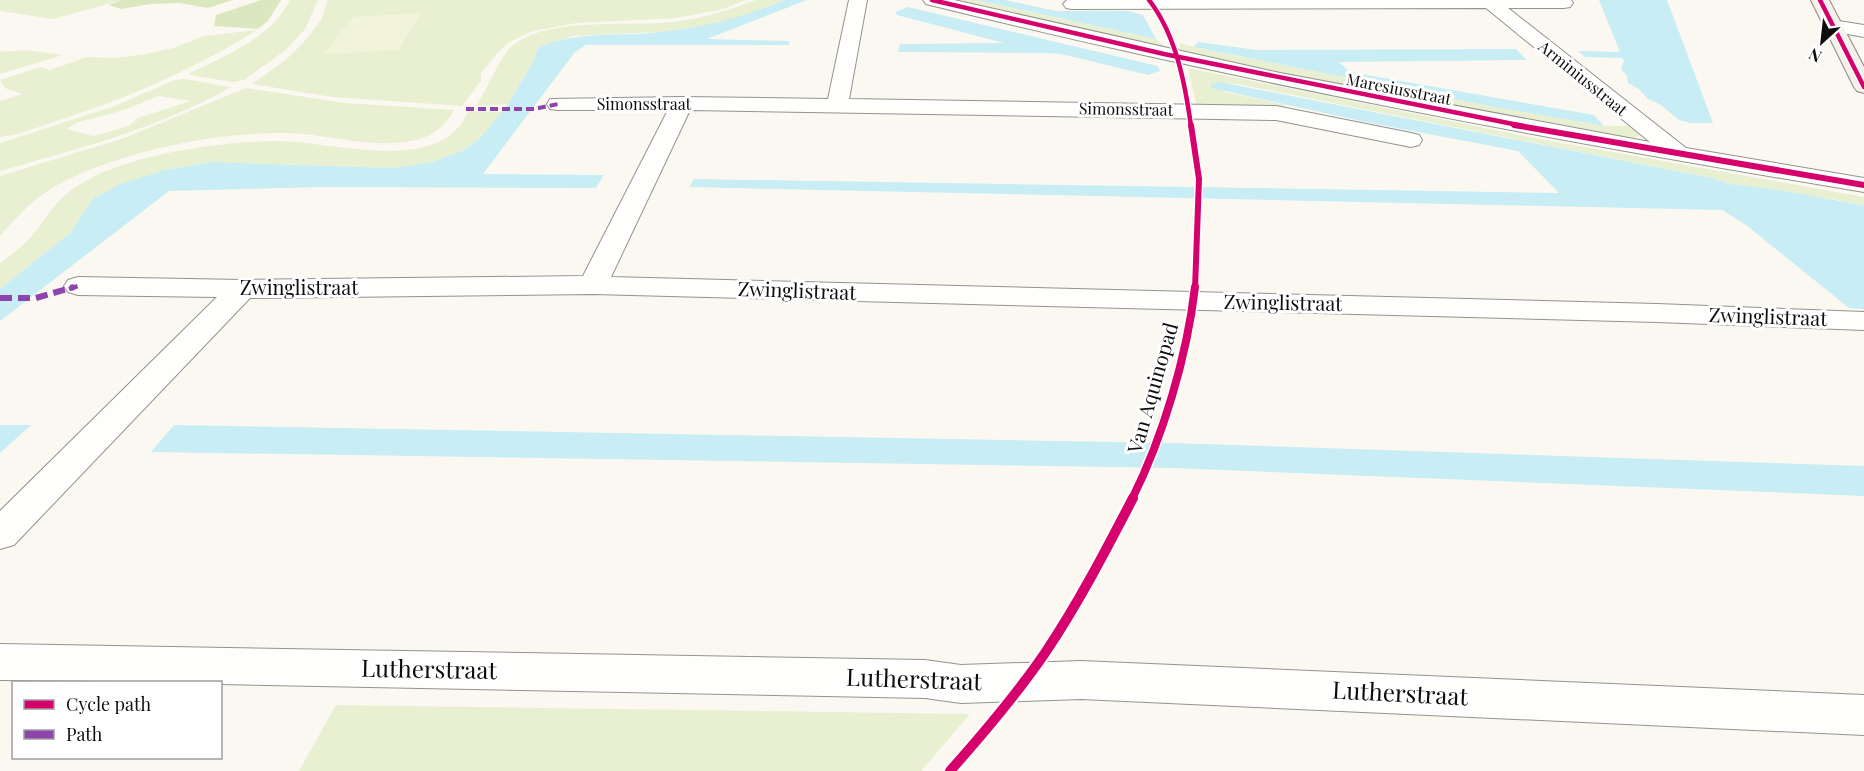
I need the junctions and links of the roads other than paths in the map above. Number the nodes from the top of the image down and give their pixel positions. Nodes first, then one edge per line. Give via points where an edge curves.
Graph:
1 (858, 0) edge
2 (932, 0) edge
3 (1820, 0) edge
4 (1487, 1) edge
5 (1564, 3) dead end
6 (1072, 4) dead end
7 (1832, 26) junction
8 (1864, 31) edge
9 (1864, 87) edge
10 (682, 103) junction
11 (558, 104) dead end
12 (837, 105) junction
13 (1411, 140) dead end
14 (1681, 156) junction
15 (1864, 185) edge
16 (593, 285) junction
17 (78, 286) dead end
18 (242, 289) junction
19 (1855, 321) edge
20 (0, 535) edge
21 (0, 662) edge
22 (1864, 715) edge

1 - 12 street
2 - 14 street, Maresiusstraat via 1245,72
3 - 7 main road
4 - 5 street
4 - 6 street
4 - 14 street, Arminiusstraat
7 - 8 street
7 - 9 main road
10 - 11 street, Simonsstraat
10 - 12 street, Simonsstraat
10 - 16 street
12 - 13 street, Simonsstraat via 1276,113
14 - 15 street, Maresiusstraat
16 - 18 street, Zwinglistraat
16 - 19 street, Zwinglistraat
17 - 18 street, Zwinglistraat
18 - 20 street
21 - 22 street, Lutherstraat via 913,679 961,684 1081,680

